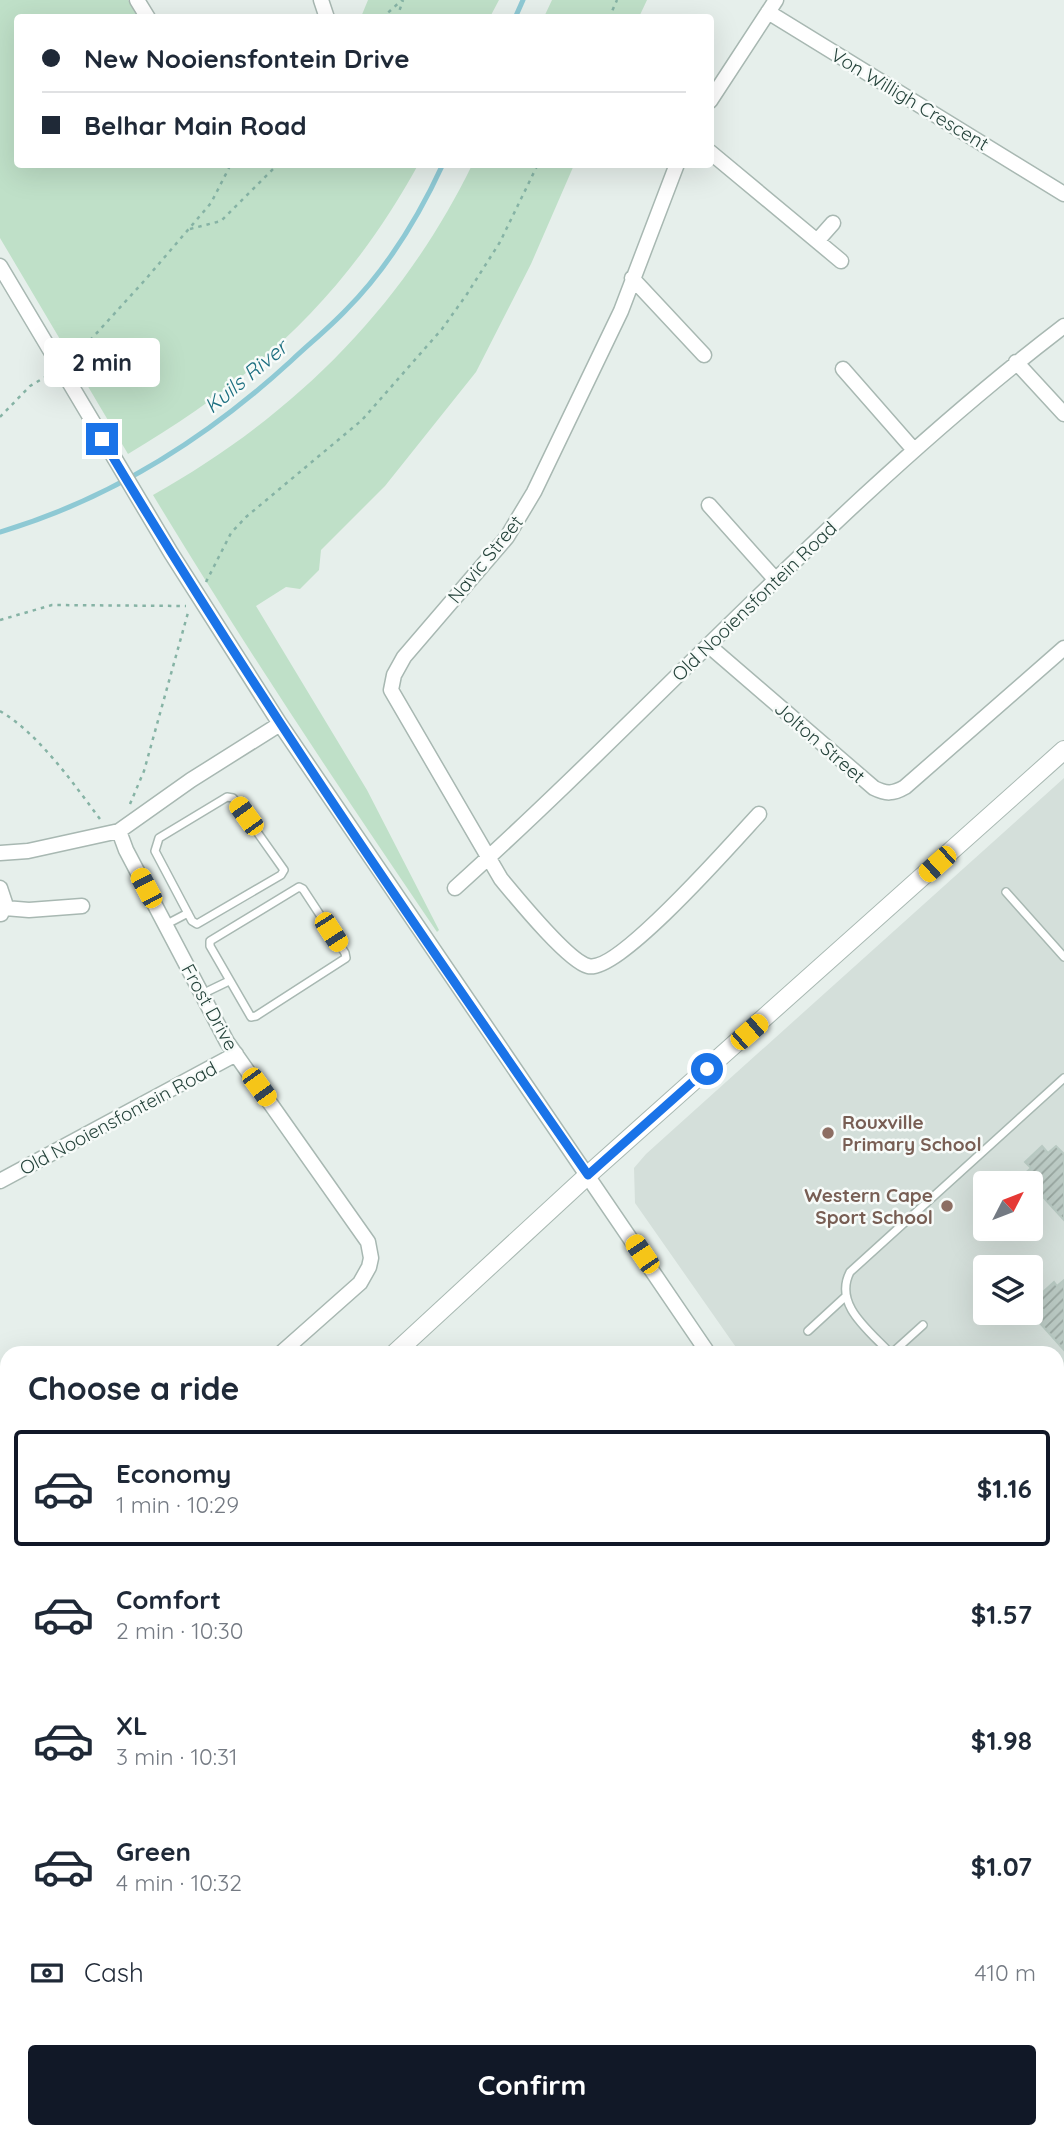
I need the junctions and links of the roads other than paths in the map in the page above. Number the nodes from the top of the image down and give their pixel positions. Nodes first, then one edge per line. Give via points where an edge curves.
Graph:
1 (772, 6) edge
2 (714, 94) edge
3 (714, 155) edge
4 (675, 168) edge
5 (1064, 194) edge
6 (833, 223) dead end
7 (817, 241) junction
8 (841, 261) dead end
9 (0, 266) edge
10 (632, 278) junction
11 (1064, 326) edge
12 (704, 355) dead end
13 (1016, 362) junction
14 (843, 369) dead end
15 (1064, 414) edge
16 (914, 450) junction
17 (709, 505) dead end
18 (775, 579) junction
19 (708, 645) junction
20 (1064, 648) edge
21 (279, 724) junction
22 (1064, 750) edge
23 (758, 814) dead end
24 (119, 830) junction
25 (0, 853) edge
26 (488, 858) junction
27 (455, 887) dead end
28 (0, 888) edge
29 (1006, 892) dead end
30 (82, 906) dead end
31 (2, 911) edge
32 (188, 913) junction
33 (166, 925) junction
34 (1064, 957) edge
35 (229, 981) junction
36 (201, 994) junction
37 (236, 1054) junction
38 (1064, 1078) edge
39 (588, 1175) junction
40 (0, 1181) edge
41 (845, 1297) junction
42 (923, 1325) dead end
43 (808, 1331) dead end
44 (289, 1346) edge
45 (403, 1346) edge
46 (703, 1346) edge
47 (884, 1346) edge
48 (899, 1346) edge

1 - 2 street
1 - 5 street, Von Willigh Crescent
3 - 7 street
4 - 10 street, Navic Street
6 - 7 street
7 - 8 street
9 - 21 street
10 - 12 street
10 - 26 street, Navic Street via 621,311 520,517 394,675 391,690 397,703
11 - 13 street, Old Nooiensfontein Road
13 - 15 street
13 - 16 street, Old Nooiensfontein Road
14 - 16 street
16 - 18 street, Old Nooiensfontein Road
17 - 18 street
18 - 19 street, Old Nooiensfontein Road
19 - 20 street, Jolton Street via 886,794 905,787
19 - 26 street, Old Nooiensfontein Road
21 - 24 street
21 - 39 street
22 - 39 street
23 - 26 street, Navic Street via 691,890 620,954 595,967 573,957 522,904
24 - 25 street
24 - 33 street, Frost Drive
26 - 27 street, Old Nooiensfontein Road
28 - 31 street via 5,898
29 - 34 lane
30 - 31 street
32 - 32 lane via 200,924 284,870 231,797 157,842 155,851
32 - 33 lane
33 - 36 street, Frost Drive
35 - 35 lane via 248,1015 254,1017 344,960 345,953 299,887 210,941
35 - 36 lane
36 - 37 street, Frost Drive
37 - 40 street, Old Nooiensfontein Road
37 - 44 street, Frost Drive via 365,1235 370,1250 369,1267 360,1283
38 - 41 lane via 855,1266 847,1279
39 - 45 street
39 - 46 street
41 - 43 lane
41 - 47 lane
42 - 48 lane

